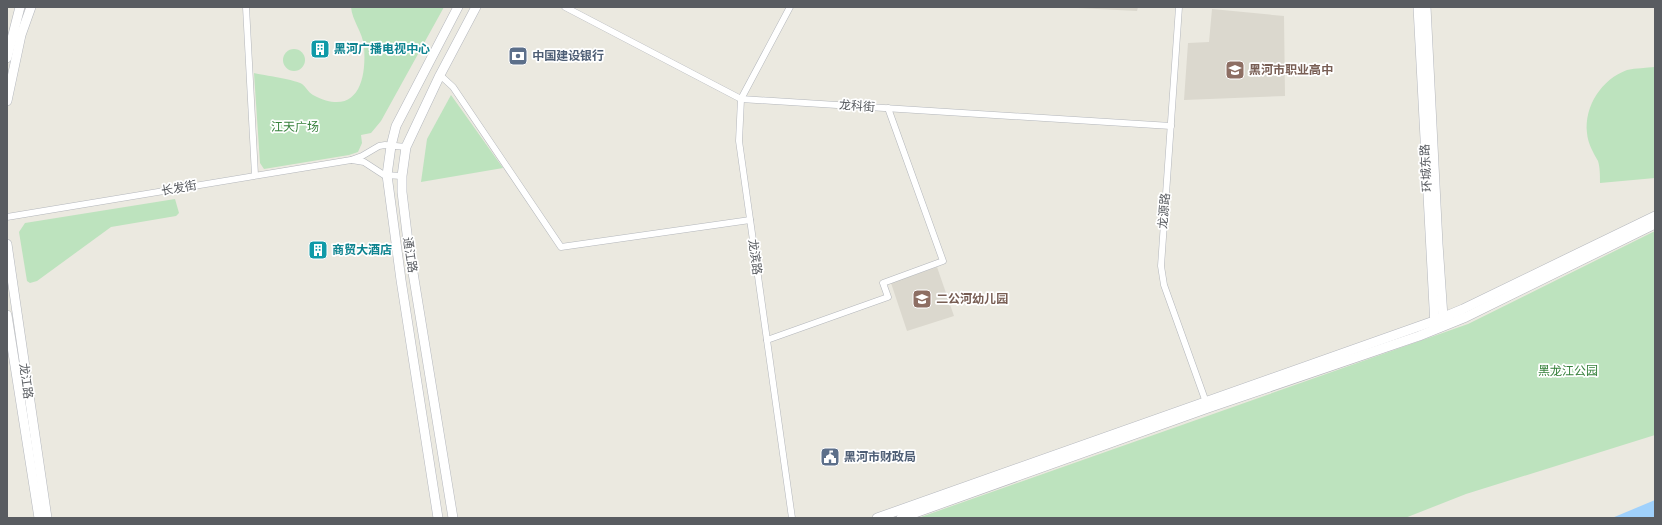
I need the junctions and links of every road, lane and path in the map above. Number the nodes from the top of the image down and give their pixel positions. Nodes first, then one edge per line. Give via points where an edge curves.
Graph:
1 (20, 7) edge
2 (31, 7) edge
3 (246, 7) edge
4 (458, 7) edge
5 (476, 7) edge
6 (565, 7) edge
7 (790, 7) edge
8 (1179, 7) edge
9 (1418, 7) edge
10 (1426, 7) edge
11 (7, 58) edge
12 (440, 75) junction
13 (741, 99) junction
14 (7, 101) edge
15 (888, 108) junction
16 (1171, 126) junction
17 (391, 146) junction
18 (406, 147) junction
19 (351, 160) junction
20 (255, 175) junction
21 (387, 175) junction
22 (402, 176) junction
23 (1655, 216) edge
24 (7, 217) edge
25 (750, 220) junction
26 (1655, 224) edge
27 (7, 244) edge
28 (7, 315) edge
29 (1445, 321) junction
30 (1435, 325) junction
31 (767, 340) junction
32 (1206, 405) junction
33 (39, 518) edge
34 (47, 518) edge
35 (438, 518) edge
36 (453, 518) edge
37 (792, 518) edge
38 (877, 518) edge
39 (901, 518) edge

1 - 11 street
2 - 14 street via 21,35
3 - 20 street
4 - 17 street, 通江路 via 398,121
5 - 12 street, 通江路
6 - 13 street, 龙科街
7 - 13 street, 龙滨路
8 - 16 street, 龙源路
9 - 30 street, 环城东路
10 - 29 street, 环城东路 via 1438,244
12 - 18 street, 通江路
12 - 25 street via 453,87 561,247
13 - 15 street, 龙科街
13 - 25 street, 龙滨路 via 739,141
15 - 16 street, 龙科街
15 - 31 street via 943,261 883,283 888,297
16 - 32 street, 龙源路 via 1161,266 1164,285
17 - 18 street, 长发街
17 - 19 street, 长发街 via 379,146
17 - 21 street, 通江路
18 - 22 street, 通江路
19 - 20 street, 长发街
19 - 21 street, 长发街 via 364,162
20 - 24 street, 长发街
21 - 22 street, 长发街
21 - 35 street, 通江路
22 - 36 street, 通江路 via 408,242
23 - 29 street
25 - 31 street, 龙滨路
26 - 29 street via 1466,317
27 - 34 street, 龙江路
28 - 33 street, 龙江路
29 - 30 street
30 - 32 street
31 - 37 street, 龙滨路
32 - 38 street
32 - 39 street

